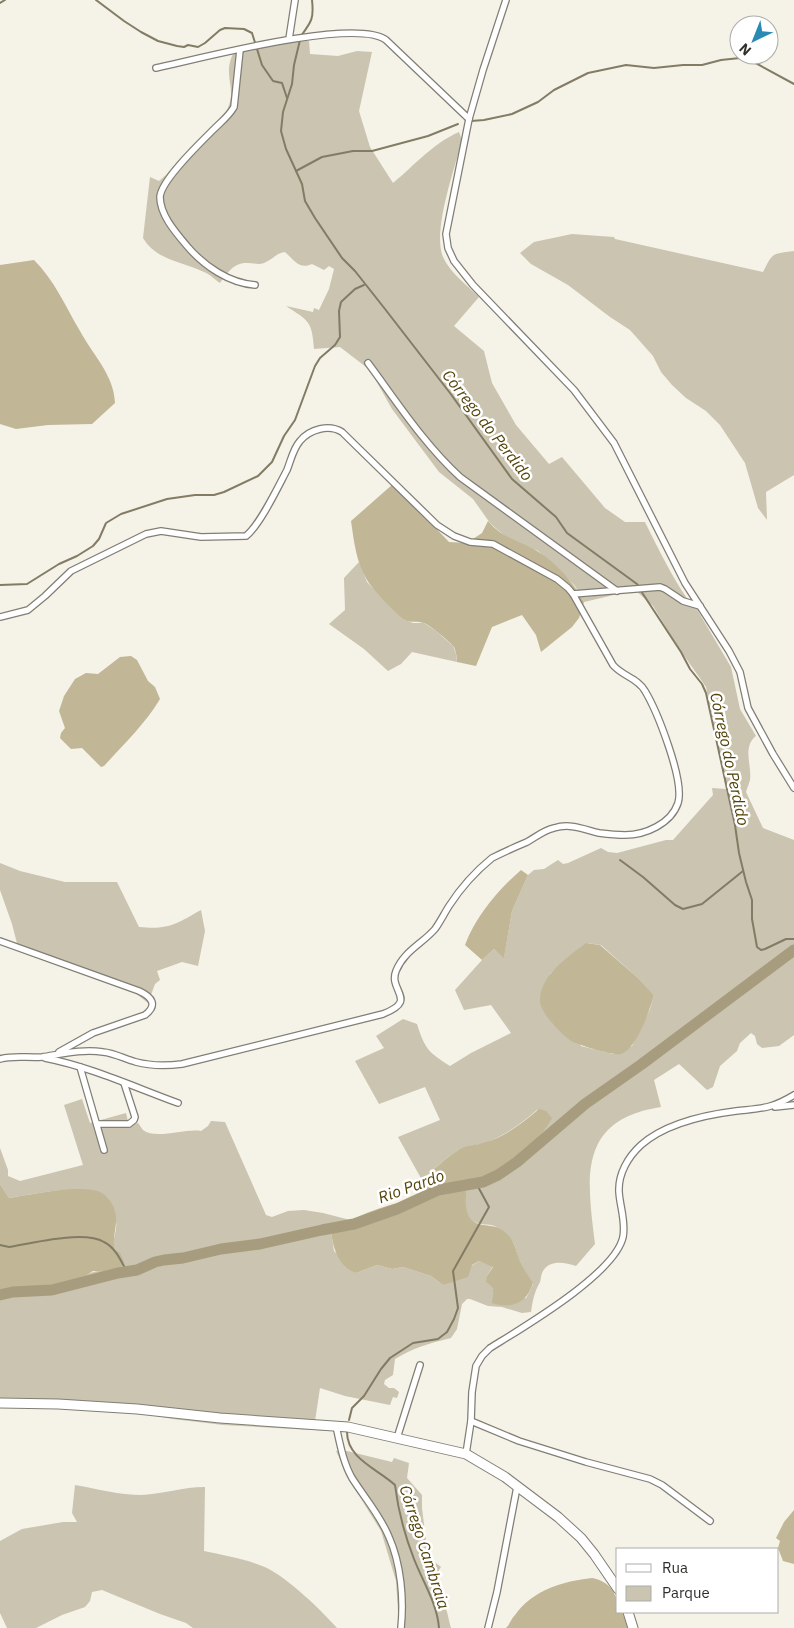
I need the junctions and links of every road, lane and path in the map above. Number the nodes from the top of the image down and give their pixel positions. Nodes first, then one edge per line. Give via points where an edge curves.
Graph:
1 (295, 0) edge
2 (506, 0) edge
3 (289, 39) junction
4 (240, 50) junction
5 (156, 68) dead end
6 (469, 119) junction
7 (255, 285) dead end
8 (368, 363) dead end
9 (617, 592) junction
10 (573, 594) junction
11 (700, 606) junction
12 (0, 617) edge
13 (794, 788) edge
14 (0, 941) edge
15 (58, 1054) junction
16 (41, 1057) junction
17 (0, 1059) edge
18 (80, 1067) junction
19 (124, 1083) junction
20 (794, 1095) edge
21 (178, 1102) dead end
22 (794, 1105) edge
23 (768, 1107) junction
24 (96, 1124) junction
25 (104, 1150) dead end
26 (420, 1365) dead end
27 (0, 1403) edge
28 (471, 1421) junction
29 (336, 1426) junction
30 (397, 1438) junction
31 (466, 1454) junction
32 (517, 1487) junction
33 (710, 1521) dead end
34 (616, 1586) edge
35 (628, 1613) edge
36 (401, 1628) edge
37 (488, 1628) edge
38 (633, 1628) edge

1 - 3 street
2 - 6 street
3 - 4 street
3 - 6 street via 329,34 382,37
4 - 5 street
4 - 7 street via 234,107 164,184 160,197 173,229 190,250 228,278
6 - 11 street via 446,234 454,261 473,286 574,390 614,443
8 - 9 street via 430,446 460,477
9 - 10 street
9 - 11 street via 660,587 683,601
10 - 12 street via 557,579 493,544 470,542 437,525 342,432 329,427 308,434 300,441 256,525 246,536 200,537 162,531 146,534 71,571 28,610
10 - 15 street via 613,665 638,682 662,726 679,791 678,803 666,819 657,827 628,835 569,826 554,828 492,858 455,898 435,929 400,964 395,980 400,1003 383,1014 168,1066 138,1062 105,1052
11 - 13 street via 733,658 740,672 748,708
14 - 15 street via 147,994 151,1000 151,1011 145,1015 93,1033
15 - 16 street
16 - 17 street
16 - 18 street
18 - 19 street
18 - 24 street
19 - 21 street
19 - 24 street via 134,1120 129,1124
20 - 23 street
22 - 23 street
23 - 28 street via 716,1114 672,1126 640,1146 624,1165 620,1179 623,1238 614,1255 602,1269 549,1311 482,1356 476,1366 473,1383
24 - 25 street
26 - 30 street
27 - 29 street via 137,1409
28 - 31 street
28 - 33 street via 528,1444 650,1479
29 - 30 street
29 - 36 street via 345,1463 389,1536 400,1580
30 - 31 street
31 - 32 street
32 - 34 street via 581,1538
32 - 37 street
35 - 38 street

